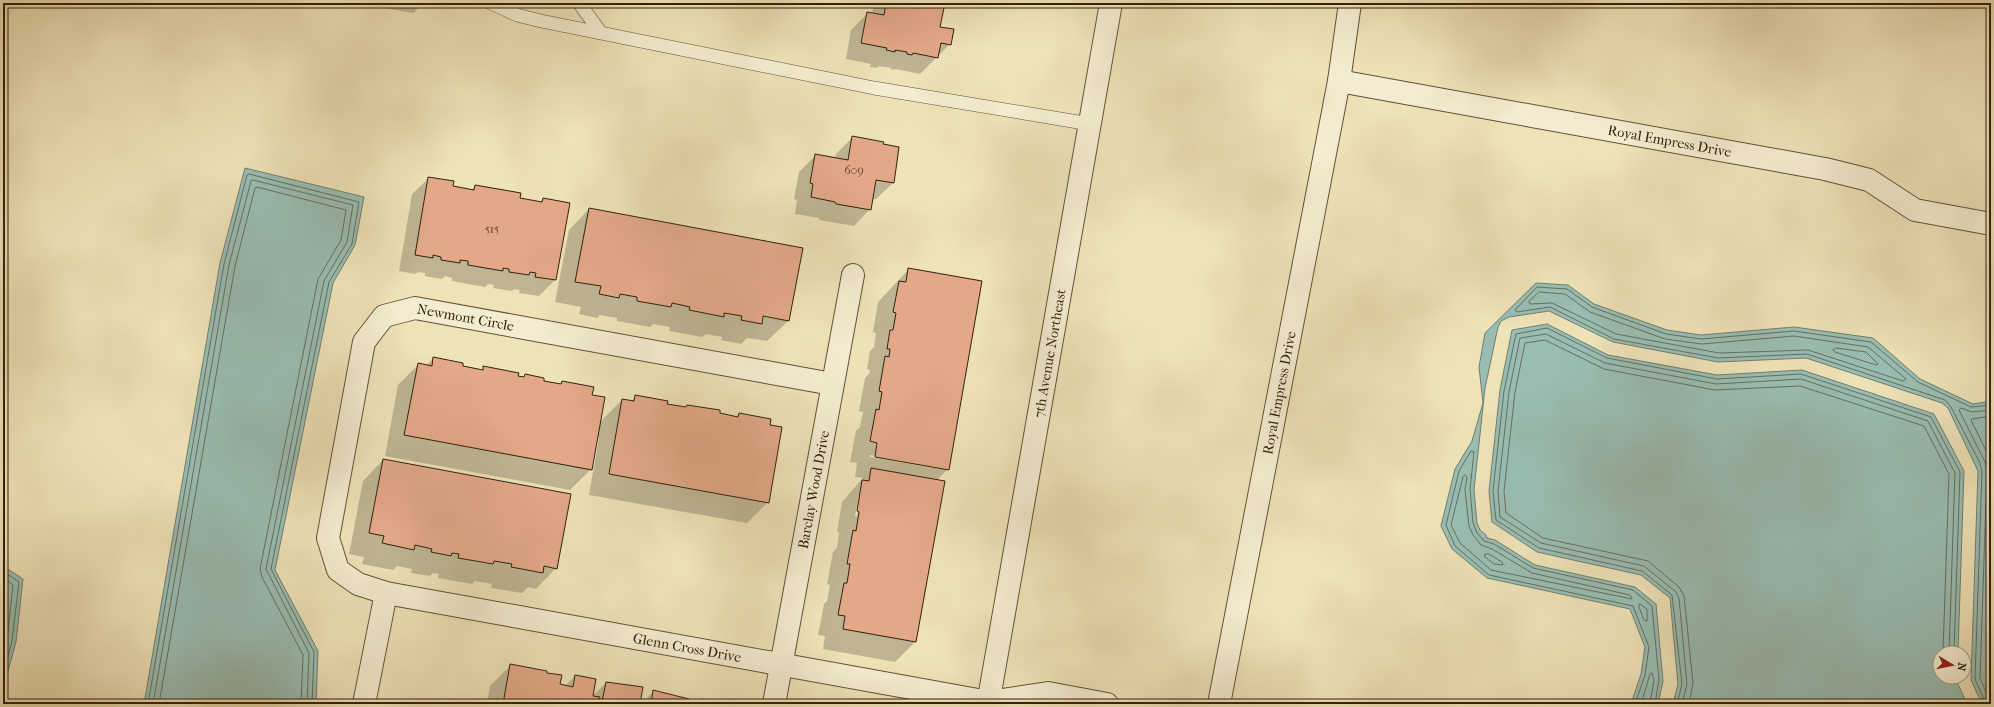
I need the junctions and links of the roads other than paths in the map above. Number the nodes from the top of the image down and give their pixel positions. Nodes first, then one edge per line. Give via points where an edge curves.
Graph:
1 (491, 3) edge
2 (579, 3) edge
3 (1111, 3) edge
4 (1350, 3) edge
5 (601, 33) junction
6 (1339, 81) junction
7 (1090, 124) junction
8 (1991, 224) edge
9 (853, 275) dead end
10 (832, 384) junction
11 (386, 593) junction
12 (782, 664) junction
13 (990, 703) edge
14 (364, 704) edge
15 (774, 704) edge
16 (1107, 704) edge
17 (1220, 704) edge

1 - 5 lane via 517,15
2 - 5 lane
3 - 7 street, 7th Avenue Northeast
4 - 6 street, Royal Empress Drive
5 - 7 lane via 874,88
6 - 8 street, Royal Empress Drive via 1825,169 1869,180 1915,210
6 - 17 street, Royal Empress Drive
7 - 13 street, 7th Avenue Northeast
9 - 10 street, Barclay Wood Drive
10 - 11 street, Newmont Circle via 415,308 384,316 364,342 328,538 338,570 358,584
10 - 12 street, Barclay Wood Drive
11 - 12 street, Glenn Cross Drive
11 - 14 street
12 - 13 street, Glenn Cross Drive
12 - 15 street, Barclay Wood Drive
13 - 16 street, Glenn Cross Drive via 1048,693

